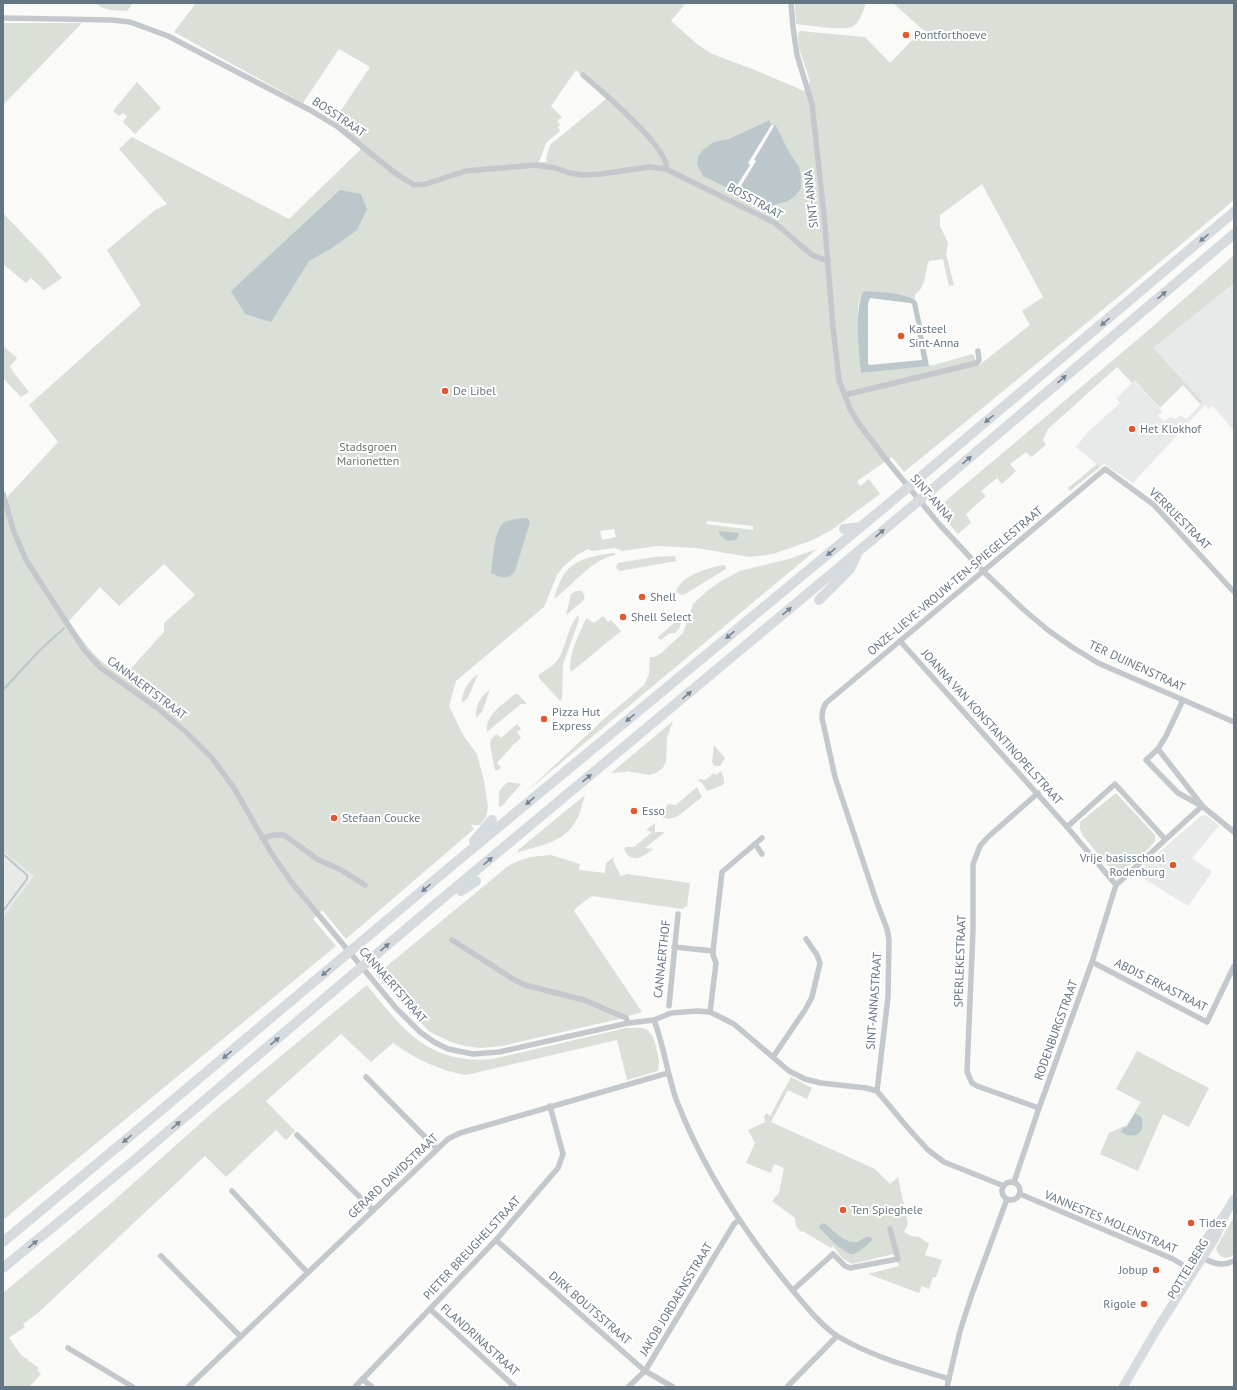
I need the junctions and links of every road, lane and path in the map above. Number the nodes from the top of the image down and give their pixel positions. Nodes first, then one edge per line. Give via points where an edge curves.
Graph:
1 (791, 3) edge
2 (3, 18) edge
3 (583, 75) dead end
4 (666, 169) junction
5 (1234, 212) edge
6 (1234, 234) edge
7 (828, 260) junction
8 (978, 351) dead end
9 (845, 395) junction
10 (1105, 469) joint
11 (3, 494) edge
12 (4, 506) edge
13 (860, 527) junction
14 (844, 529) dead end
15 (858, 552) junction
16 (983, 571) junction
17 (1234, 592) edge
18 (819, 600) dead end
19 (900, 641) junction
20 (1183, 700) junction
21 (822, 712) joint
22 (1234, 722) edge
23 (1158, 749) junction
24 (1038, 793) junction
25 (1202, 806) junction
26 (492, 820) dead end
27 (1067, 827) junction
28 (1234, 832) edge
29 (263, 838) junction
30 (762, 838) dead end
31 (1165, 839) junction
32 (755, 844) junction
33 (762, 854) dead end
34 (455, 863) junction
35 (476, 881) dead end
36 (365, 885) dead end
37 (1116, 885) junction
38 (425, 913) junction
39 (678, 914) dead end
40 (806, 938) dead end
41 (452, 940) dead end
42 (674, 947) junction
43 (712, 951) junction
44 (1092, 962) junction
45 (1234, 966) edge
46 (669, 1006) dead end
47 (710, 1012) junction
48 (654, 1020) junction
49 (628, 1023) junction
50 (773, 1057) junction
51 (668, 1073) junction
52 (366, 1077) dead end
53 (877, 1091) junction
54 (550, 1106) junction
55 (1040, 1108) junction
56 (297, 1135) dead end
57 (437, 1149) junction
58 (1014, 1182) junction
59 (1004, 1186) junction
60 (232, 1190) dead end
61 (1020, 1194) junction
62 (1008, 1199) junction
63 (1234, 1199) edge
64 (373, 1210) junction
65 (740, 1220) junction
66 (890, 1229) dead end
67 (496, 1240) junction
68 (3, 1242) edge
69 (161, 1256) dead end
70 (1200, 1256) junction
71 (1234, 1260) edge
72 (3, 1268) edge
73 (1192, 1270) junction
74 (307, 1272) junction
75 (793, 1290) junction
76 (430, 1309) junction
77 (240, 1336) junction
78 (837, 1336) junction
79 (68, 1348) dead end
80 (645, 1370) junction
81 (362, 1379) junction
82 (948, 1379) junction
83 (133, 1387) edge
84 (188, 1387) edge
85 (355, 1387) edge
86 (372, 1387) edge
87 (516, 1387) edge
88 (628, 1387) edge
89 (673, 1387) edge
90 (786, 1387) edge
91 (948, 1387) edge
92 (1123, 1387) edge

1 - 7 street, SINT-ANNA via 797,55 812,104
2 - 4 street, BOSSTRAAT via 112,20 130,22 168,36 316,113 414,185 426,184 466,171 535,165 584,175 649,166
3 - 4 street via 649,137 665,160
4 - 7 street, BOSSTRAAT via 775,223 812,255
5 -> 13 highway
15 -> 6 highway
7 - 9 street, SINT-ANNA via 837,367
8 - 9 street via 979,360 976,363
9 - 16 street, SINT-ANNA via 859,424 888,462 939,524
10 - 16 street, ONZE-LIEVE-VROUW-TEN-SPIEGELESTRAAT
10 - 17 street, VERRUESTRAAT via 1154,505
11 - 12 street, CANNAERTSTRAAT
12 - 29 street, CANNAERTSTRAAT via 26,560 85,651 101,668 156,707 212,758
13 - 14 highway
13 -> 34 highway
15 - 18 highway via 850,569
38 -> 15 highway
16 - 19 street, ONZE-LIEVE-VROUW-TEN-SPIEGELESTRAAT
16 - 20 street, TER DUINENSTRAAT via 1024,610 1072,647 1098,662
19 - 21 street, ONZE-LIEVE-VROUW-TEN-SPIEGELESTRAAT via 826,703
19 - 24 street, JOANNA VAN KONSTANTINOPELSTRAAT
20 - 22 street, TER DUINENSTRAAT
20 - 23 street
21 - 53 street, SINT-ANNASTRAAT via 835,777 889,940 888,997
23 - 25 street
23 - 25 street via 1146,760 1178,793
24 - 27 street, JOANNA VAN KONSTANTINOPELSTRAAT
24 - 55 street, SPERLEKESTRAAT via 988,837 980,846 973,864 967,1072 972,1083 977,1086
25 - 28 street
25 - 31 street
26 - 34 highway
27 - 31 street via 1115,784
27 - 37 street, JOANNA VAN KONSTANTINOPELSTRAAT
29 - 36 street via 284,835 317,859
29 - 49 street, CANNAERTSTRAAT via 292,883 394,1005 420,1032 434,1042 456,1051 473,1054 499,1052
30 - 32 street
31 - 37 street
32 - 33 street
32 - 43 street via 722,872
34 -> 68 highway
35 - 38 highway
37 - 44 street, RODENBURGSTRAAT
72 -> 38 highway
39 - 42 street, CANNAERTHOF
40 - 50 street via 820,963 812,997
41 - 49 street via 525,985 584,1000 626,1018
42 - 43 street
42 - 46 street, CANNAERTHOF
43 - 47 street via 716,963
44 - 45 street, ABDIS ERKASTRAAT via 1208,1022
44 - 55 street, RODENBURGSTRAAT
47 - 48 street, CANNAERTSTRAAT via 697,1010 671,1013
47 - 50 street, CANNAERTSTRAAT via 734,1024
48 - 49 street, CANNAERTSTRAAT
48 - 51 street
50 - 53 street, CANNAERTSTRAAT via 789,1071 805,1079 821,1084
51 - 54 street, GERARD DAVIDSTRAAT
51 - 65 street via 688,1126 712,1174
52 - 57 street
53 - 59 street via 928,1150 944,1162
54 - 57 street, GERARD DAVIDSTRAAT via 460,1133
54 - 67 street, PIETER BREUGHELSTRAAT via 563,1154 558,1168
55 - 58 street, RODENBURGSTRAAT
56 - 64 street
57 - 64 street, GERARD DAVIDSTRAAT
58 - 59 street
58 - 61 street via 1020,1189
59 - 62 street via 1003,1193
60 - 74 street
61 - 62 street via 1013,1200
61 - 73 street, VANNESTES MOLENSTRAAT via 1173,1259
62 - 82 street via 972,1294
63 - 70 main road, POTTELBERG via 1215,1238
64 - 74 street, GERARD DAVIDSTRAAT
65 - 75 street via 763,1254
65 - 80 street, JAKOB JORDAENSSTRAAT via 734,1224
66 - 75 street via 898,1259 850,1268 833,1254
67 - 76 street, PIETER BREUGHELSTRAAT
67 - 80 street, DIRK BOUTSSTRAAT
69 - 77 street
70 - 71 street via 1217,1264
70 - 73 main road, POTTELBERG
73 - 92 main road, POTTELBERG via 1169,1313
74 - 77 street, GERARD DAVIDSTRAAT
75 - 78 street via 813,1314
76 - 81 street, PIETER BREUGHELSTRAAT
76 - 87 street, FLANDRINASTRAAT
77 - 84 street, GERARD DAVIDSTRAAT
78 - 82 street via 865,1351
78 - 90 street
79 - 83 street
80 - 88 street, JAKOB JORDAENSSTRAAT
80 - 89 street, DIRK BOUTSSTRAAT
81 - 85 street, PIETER BREUGHELSTRAAT
81 - 86 street
82 - 91 street

